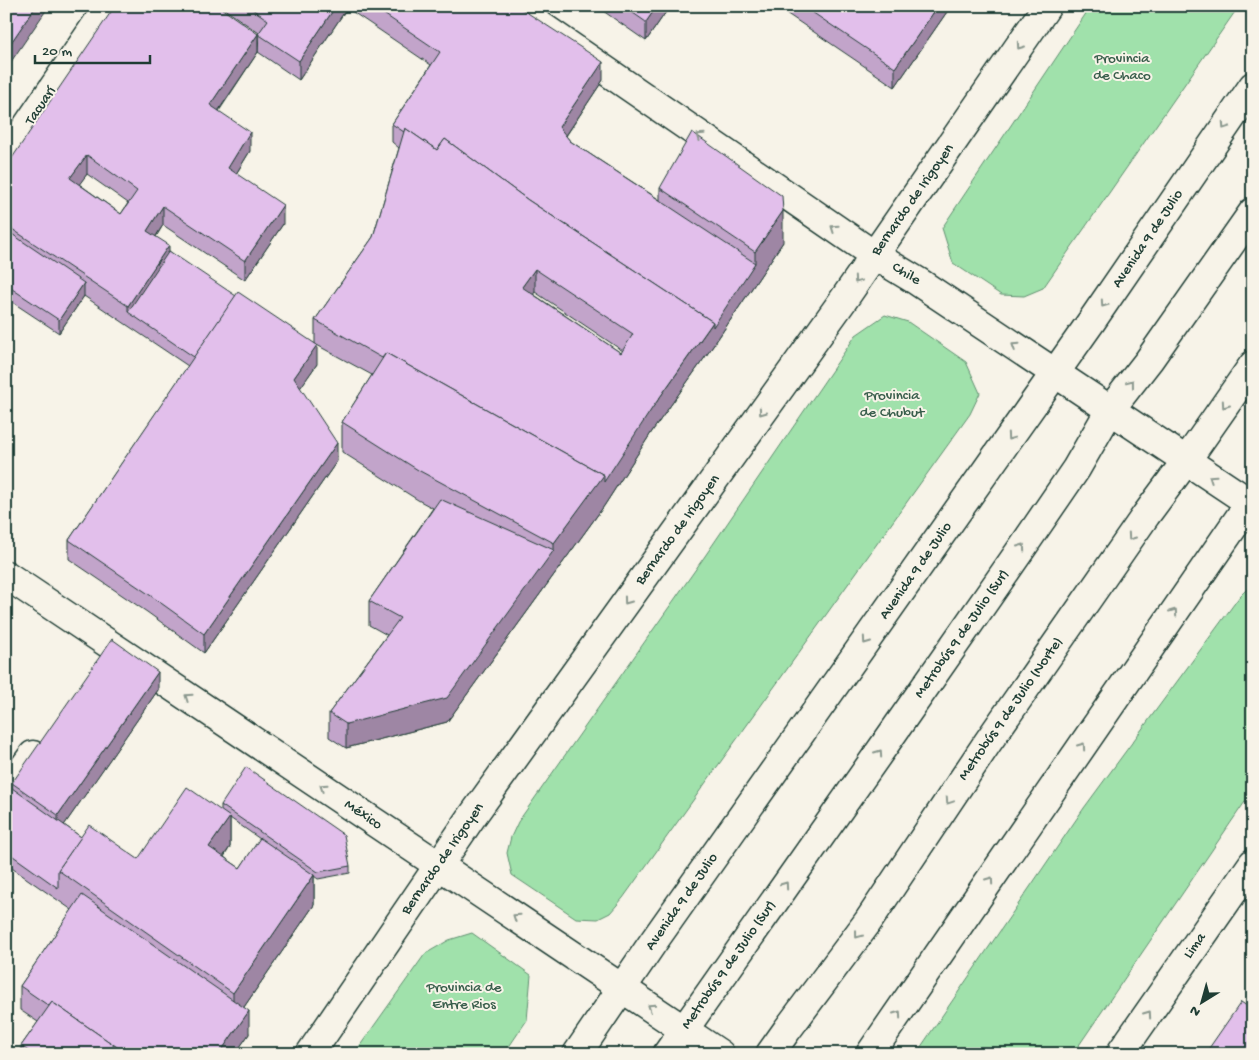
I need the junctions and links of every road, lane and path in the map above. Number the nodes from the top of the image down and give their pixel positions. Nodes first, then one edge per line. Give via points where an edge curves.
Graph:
1 (109, 6) edge
2 (512, 6) edge
3 (1047, 6) edge
4 (1253, 86) edge
5 (6, 157) edge
6 (1253, 212) edge
7 (874, 255) junction
8 (1253, 365) edge
9 (1056, 372) junction
10 (1110, 410) junction
11 (1186, 461) junction
12 (1252, 502) edge
13 (6, 575) edge
14 (111, 645) junction
15 (95, 668) edge
16 (45, 738) edge
17 (6, 792) edge
18 (1253, 864) edge
19 (438, 866) junction
20 (622, 989) junction
21 (684, 1029) junction
22 (310, 1054) edge
23 (577, 1054) edge
24 (667, 1054) edge
25 (720, 1054) edge
26 (770, 1054) edge
27 (870, 1054) edge
28 (1120, 1054) edge

1 - 5 main road, Tacuarí
7 -> 2 main road, Chile
3 -> 7 main road, Bernardo de Irigoyen
4 -> 9 main road, Avenida 9 de Julio
10 -> 6 main road, Metrobús 9 de Julio (Sur)
9 -> 7 main road, Chile
7 -> 19 main road, Bernardo de Irigoyen
8 -> 11 main road, Metrobús 9 de Julio (Norte)
9 - 10 main road, Chile
9 -> 20 main road, Avenida 9 de Julio
10 - 11 main road, Chile
21 -> 10 main road, Metrobús 9 de Julio (Sur) via 1024,545 1076,469
12 -> 11 main road, Chile
11 -> 26 main road, Metrobús 9 de Julio (Norte) via 988,742 867,923
27 -> 12 main road
13 - 14 main road, México
14 - 15 main road
19 -> 14 main road, México
16 - 17 main road
28 -> 18 main road, Lima
20 -> 19 main road, México
19 - 22 main road, Bernardo de Irigoyen
21 -> 20 main road, México
20 - 23 main road, Avenida 9 de Julio
21 - 24 main road, Metrobús 9 de Julio (Sur)
21 - 25 main road, México

